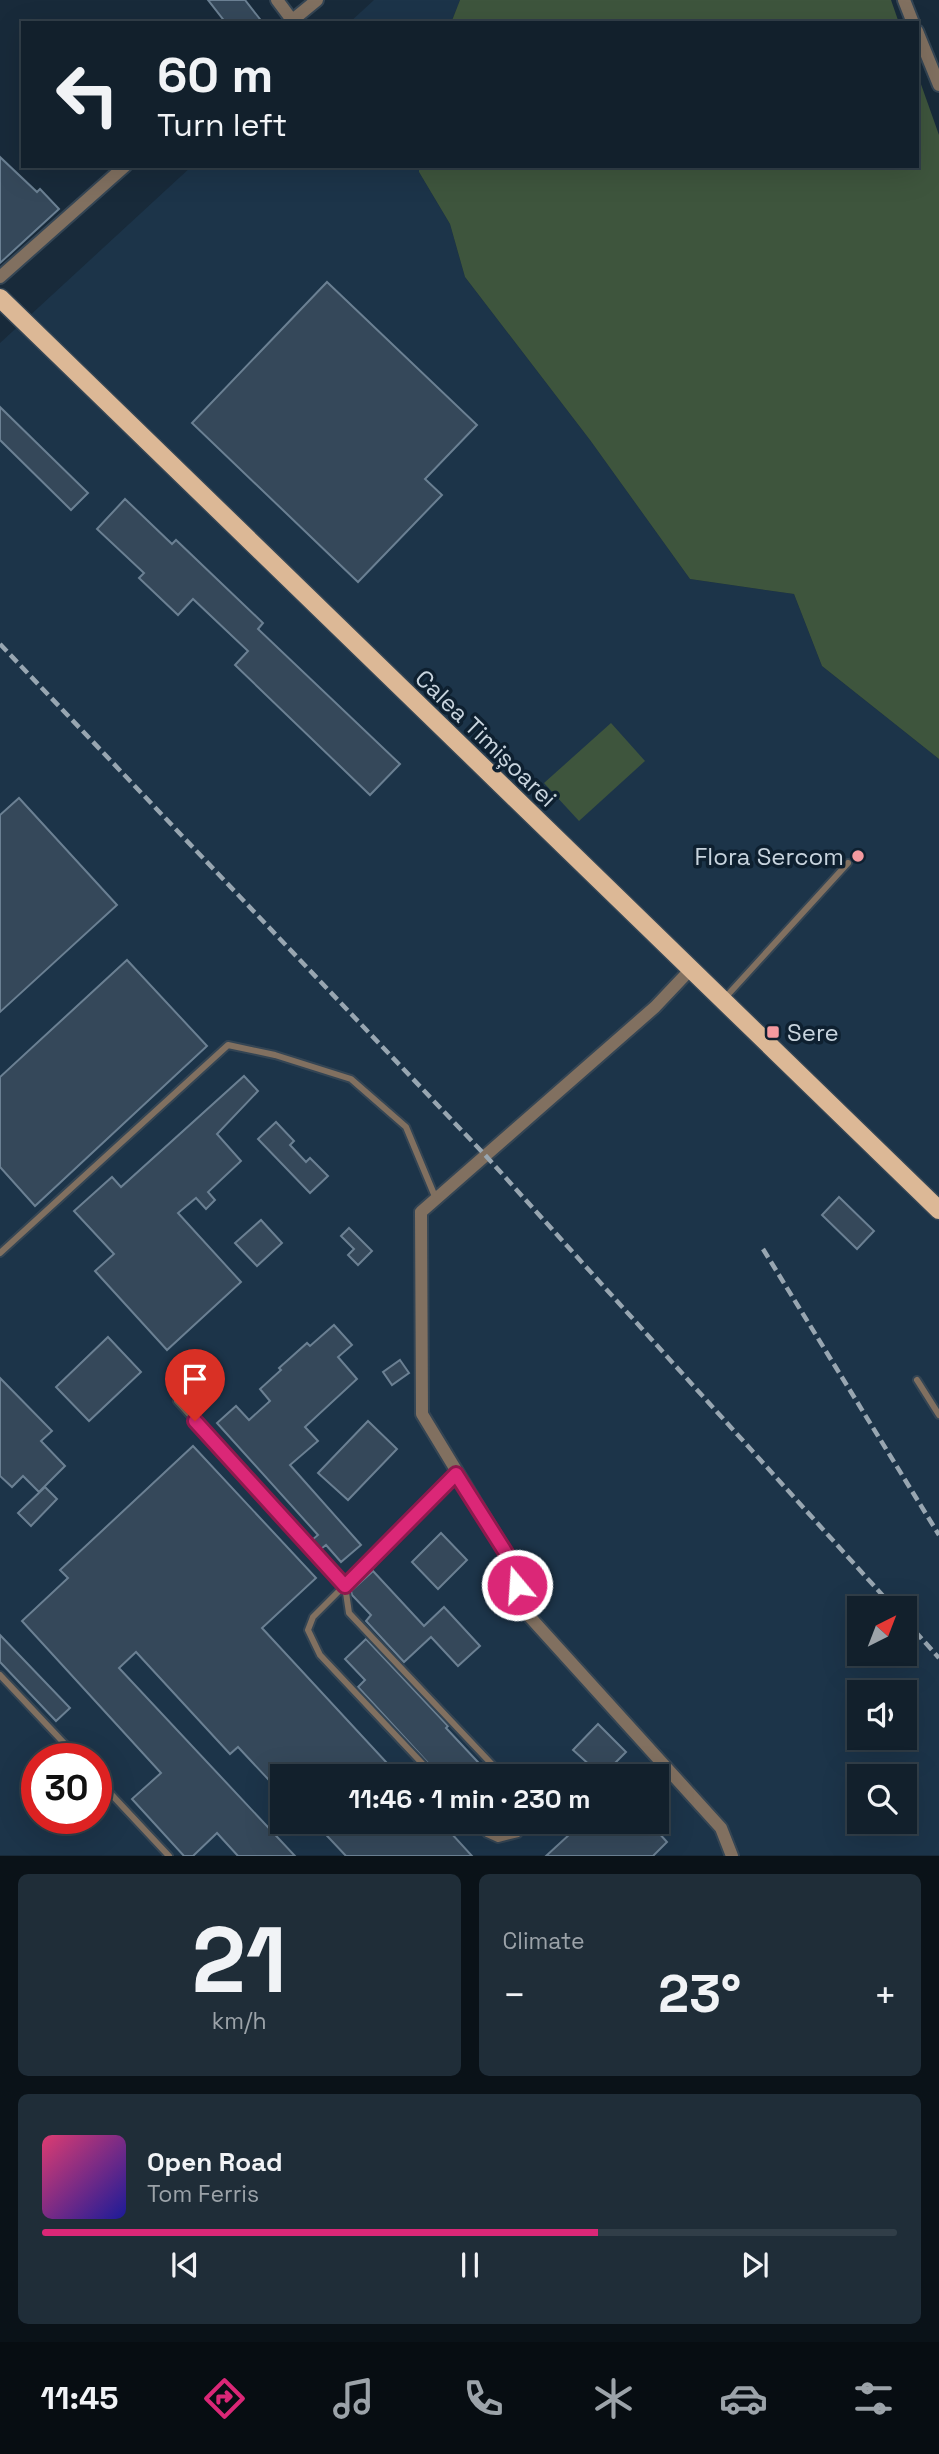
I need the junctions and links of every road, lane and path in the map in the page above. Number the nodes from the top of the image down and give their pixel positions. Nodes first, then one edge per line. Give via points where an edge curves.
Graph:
1 (276, 0) edge
2 (317, 0) edge
3 (904, 0) edge
4 (290, 21) edge
5 (913, 21) edge
6 (919, 37) edge
7 (939, 85) edge
8 (123, 168) edge
9 (0, 277) edge
10 (0, 298) edge
11 (848, 863) dead end
12 (690, 970) junction
13 (723, 1001) junction
14 (436, 1199) junction
15 (939, 1210) edge
16 (0, 1253) edge
17 (917, 1380) dead end
18 (177, 1401) dead end
19 (939, 1415) edge
20 (456, 1474) junction
21 (345, 1586) junction
22 (0, 1675) edge
23 (64, 1743) edge
24 (422, 1764) edge
25 (491, 1764) edge
26 (112, 1795) edge
27 (487, 1834) edge
28 (518, 1834) edge
29 (169, 1856) edge
30 (732, 1856) edge

1 - 4 street
2 - 4 street
3 - 5 street
6 - 7 street
8 - 9 street
10 - 12 main road, Calea Timișoarei
11 - 13 lane
12 - 13 main road, Calea Timișoarei
12 - 14 street
13 - 15 main road, Calea Timișoarei
14 - 16 lane via 406,1127 351,1079 228,1045
14 - 20 street via 421,1212 422,1414
17 - 19 lane
18 - 21 lane
20 - 21 lane
20 - 30 street via 513,1564 520,1606 721,1828
21 - 24 lane via 313,1617 308,1630 312,1642
21 - 25 lane via 349,1614
22 - 23 lane
26 - 29 lane
27 - 28 lane via 498,1839

